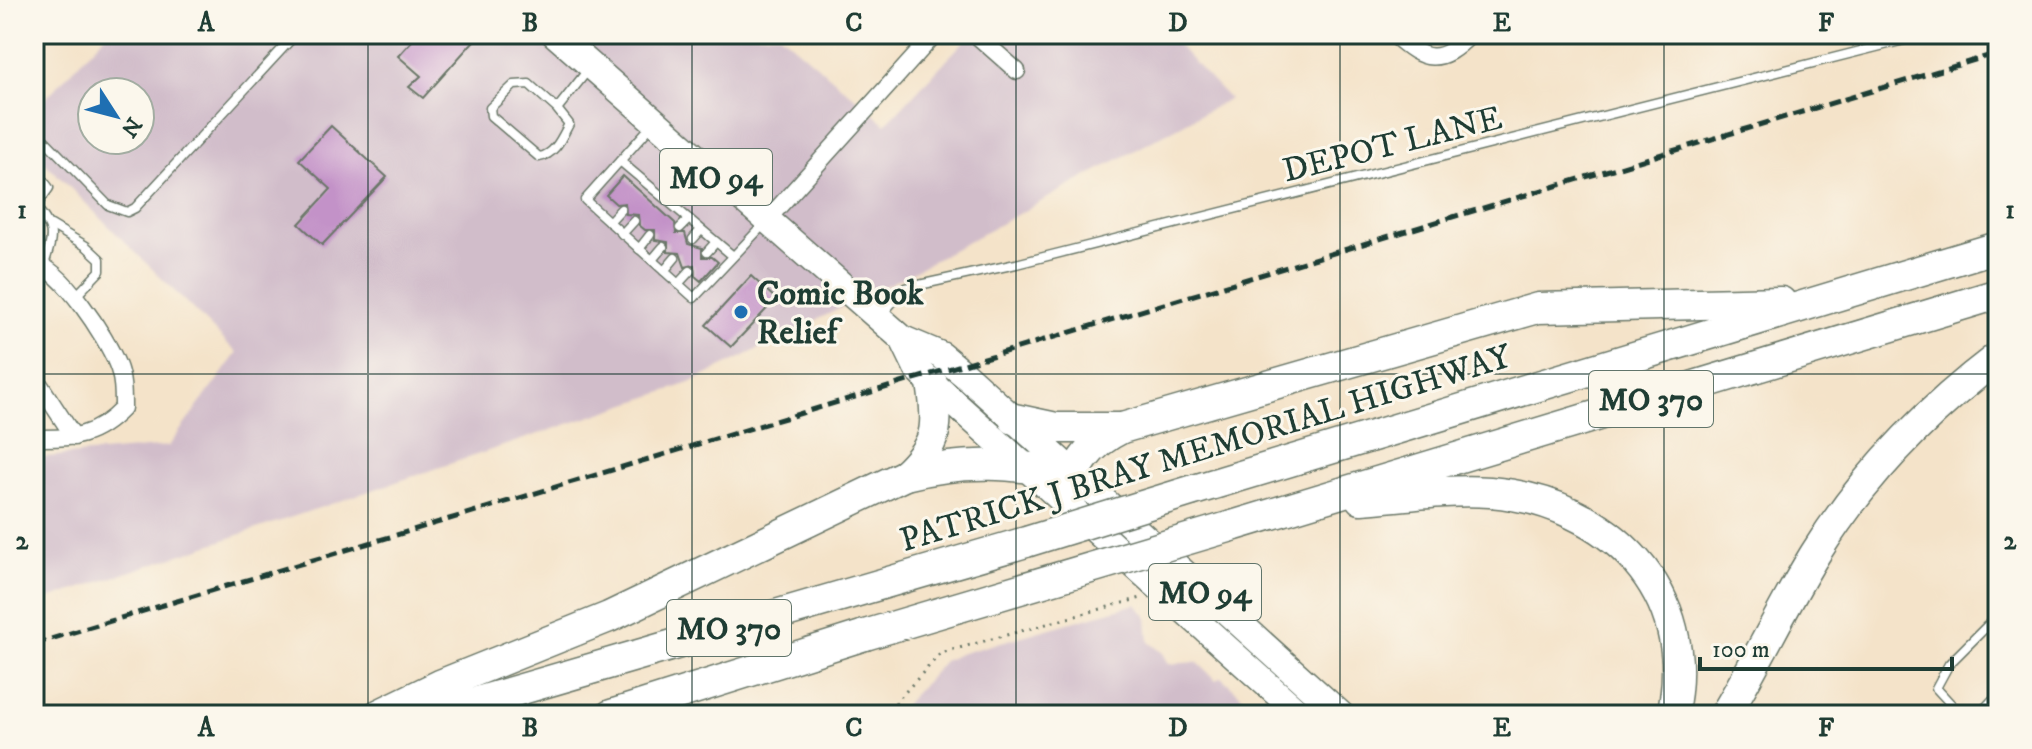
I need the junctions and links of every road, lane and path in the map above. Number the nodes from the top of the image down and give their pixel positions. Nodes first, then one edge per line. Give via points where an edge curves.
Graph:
1 (296, 34) edge
2 (555, 34) edge
3 (935, 34) edge
4 (975, 34) edge
5 (1393, 34) edge
6 (1471, 34) edge
7 (1928, 34) edge
8 (591, 66) junction
9 (1017, 71) dead end
10 (557, 109) junction
11 (653, 123) junction
12 (34, 129) edge
13 (620, 161) junction
14 (34, 168) edge
15 (645, 182) junction
16 (638, 190) dead end
17 (658, 193) junction
18 (651, 202) dead end
19 (674, 207) junction
20 (35, 208) edge
21 (621, 209) dead end
22 (667, 216) dead end
23 (689, 219) junction
24 (767, 220) junction
25 (634, 221) dead end
26 (609, 222) junction
27 (51, 225) junction
28 (680, 228) dead end
29 (701, 230) junction
30 (622, 234) junction
31 (650, 235) dead end
32 (693, 239) dead end
33 (716, 242) junction
34 (663, 247) dead end
35 (1998, 247) edge
36 (639, 249) junction
37 (707, 252) dead end
38 (733, 256) junction
39 (675, 258) dead end
40 (652, 260) junction
41 (39, 264) edge
42 (664, 271) junction
43 (690, 271) dead end
44 (678, 284) junction
45 (1998, 294) edge
46 (74, 298) junction
47 (1819, 302) junction
48 (879, 318) junction
49 (903, 339) junction
50 (1998, 357) edge
51 (34, 376) edge
52 (932, 383) junction
53 (1014, 419) junction
54 (1122, 428) junction
55 (74, 437) junction
56 (34, 438) edge
57 (1026, 467) junction
58 (1074, 474) junction
59 (905, 475) junction
60 (1303, 503) junction
61 (1071, 506) junction
62 (1148, 596) dead end
63 (1998, 615) edge
64 (1998, 700) edge
65 (378, 715) edge
66 (433, 715) edge
67 (611, 715) edge
68 (884, 715) edge
69 (1301, 715) edge
70 (1341, 715) edge
71 (1672, 715) edge
72 (1725, 715) edge
73 (1961, 715) edge
74 (1984, 715) edge

1 - 12 lane via 127,212 108,205
2 - 8 main road, MO 94
3 - 24 street
4 - 9 street
5 - 6 street via 1412,51 1434,58 1457,48
7 - 48 lane, DEPOT LANE via 905,288
8 - 10 lane
8 - 11 main road, MO 94
10 - 10 lane via 569,124 560,142 539,157 491,116 490,108 514,85 529,84
11 - 13 lane
11 - 24 main road, MO 94
13 - 15 lane
13 - 26 lane via 585,200
14 - 20 lane via 49,188
15 - 16 lane
15 - 17 lane
17 - 18 lane
17 - 19 lane
19 - 22 lane
19 - 23 lane
20 - 27 lane
21 - 26 lane
23 - 28 lane
23 - 29 lane
24 - 38 lane
24 - 48 main road, MO 94
25 - 30 lane
26 - 30 lane
27 - 41 lane via 52,239
27 - 46 lane via 100,259 100,271
29 - 32 lane
29 - 33 lane
30 - 36 lane
31 - 36 lane
33 - 37 lane
33 - 38 lane
34 - 40 lane
35 - 47 highway, PATRICK J BRAY MEMORIAL HIGHWAY / MO 370
36 - 40 lane
38 - 44 lane via 694,298
39 - 42 lane
40 - 42 lane
41 - 46 street via 60,277
42 - 44 lane
43 - 44 lane
45 - 60 highway, MO 370
46 - 55 street via 117,363 124,388 123,408 103,429
47 - 54 highway via 1538,308
47 - 66 highway, PATRICK J BRAY MEMORIAL HIGHWAY / MO 370, bridge
48 - 49 main road, MO 94
49 - 52 main road, MO 94 via 918,370
49 - 53 main road, MO 94 via 941,355
50 - 72 highway via 1928,417 1847,508 1790,596
51 - 55 street
52 - 57 main road, MO 94
52 - 59 highway via 934,439
53 - 54 highway via 1056,428
53 - 58 main road, MO 94
54 - 58 highway via 1096,443
55 - 56 street
57 - 58 highway
57 - 59 highway via 966,463
57 - 61 main road, MO 94
58 - 61 highway
58 - 70 main road, MO 94
59 - 65 highway via 609,617
60 - 67 highway, MO 370, bridge
60 - 71 highway via 1491,492 1578,514 1627,550 1661,598 1678,658
61 - 69 main road, MO 94
62 - 68 path via 941,653
63 - 73 lane via 1949,664 1936,688
64 - 74 street

